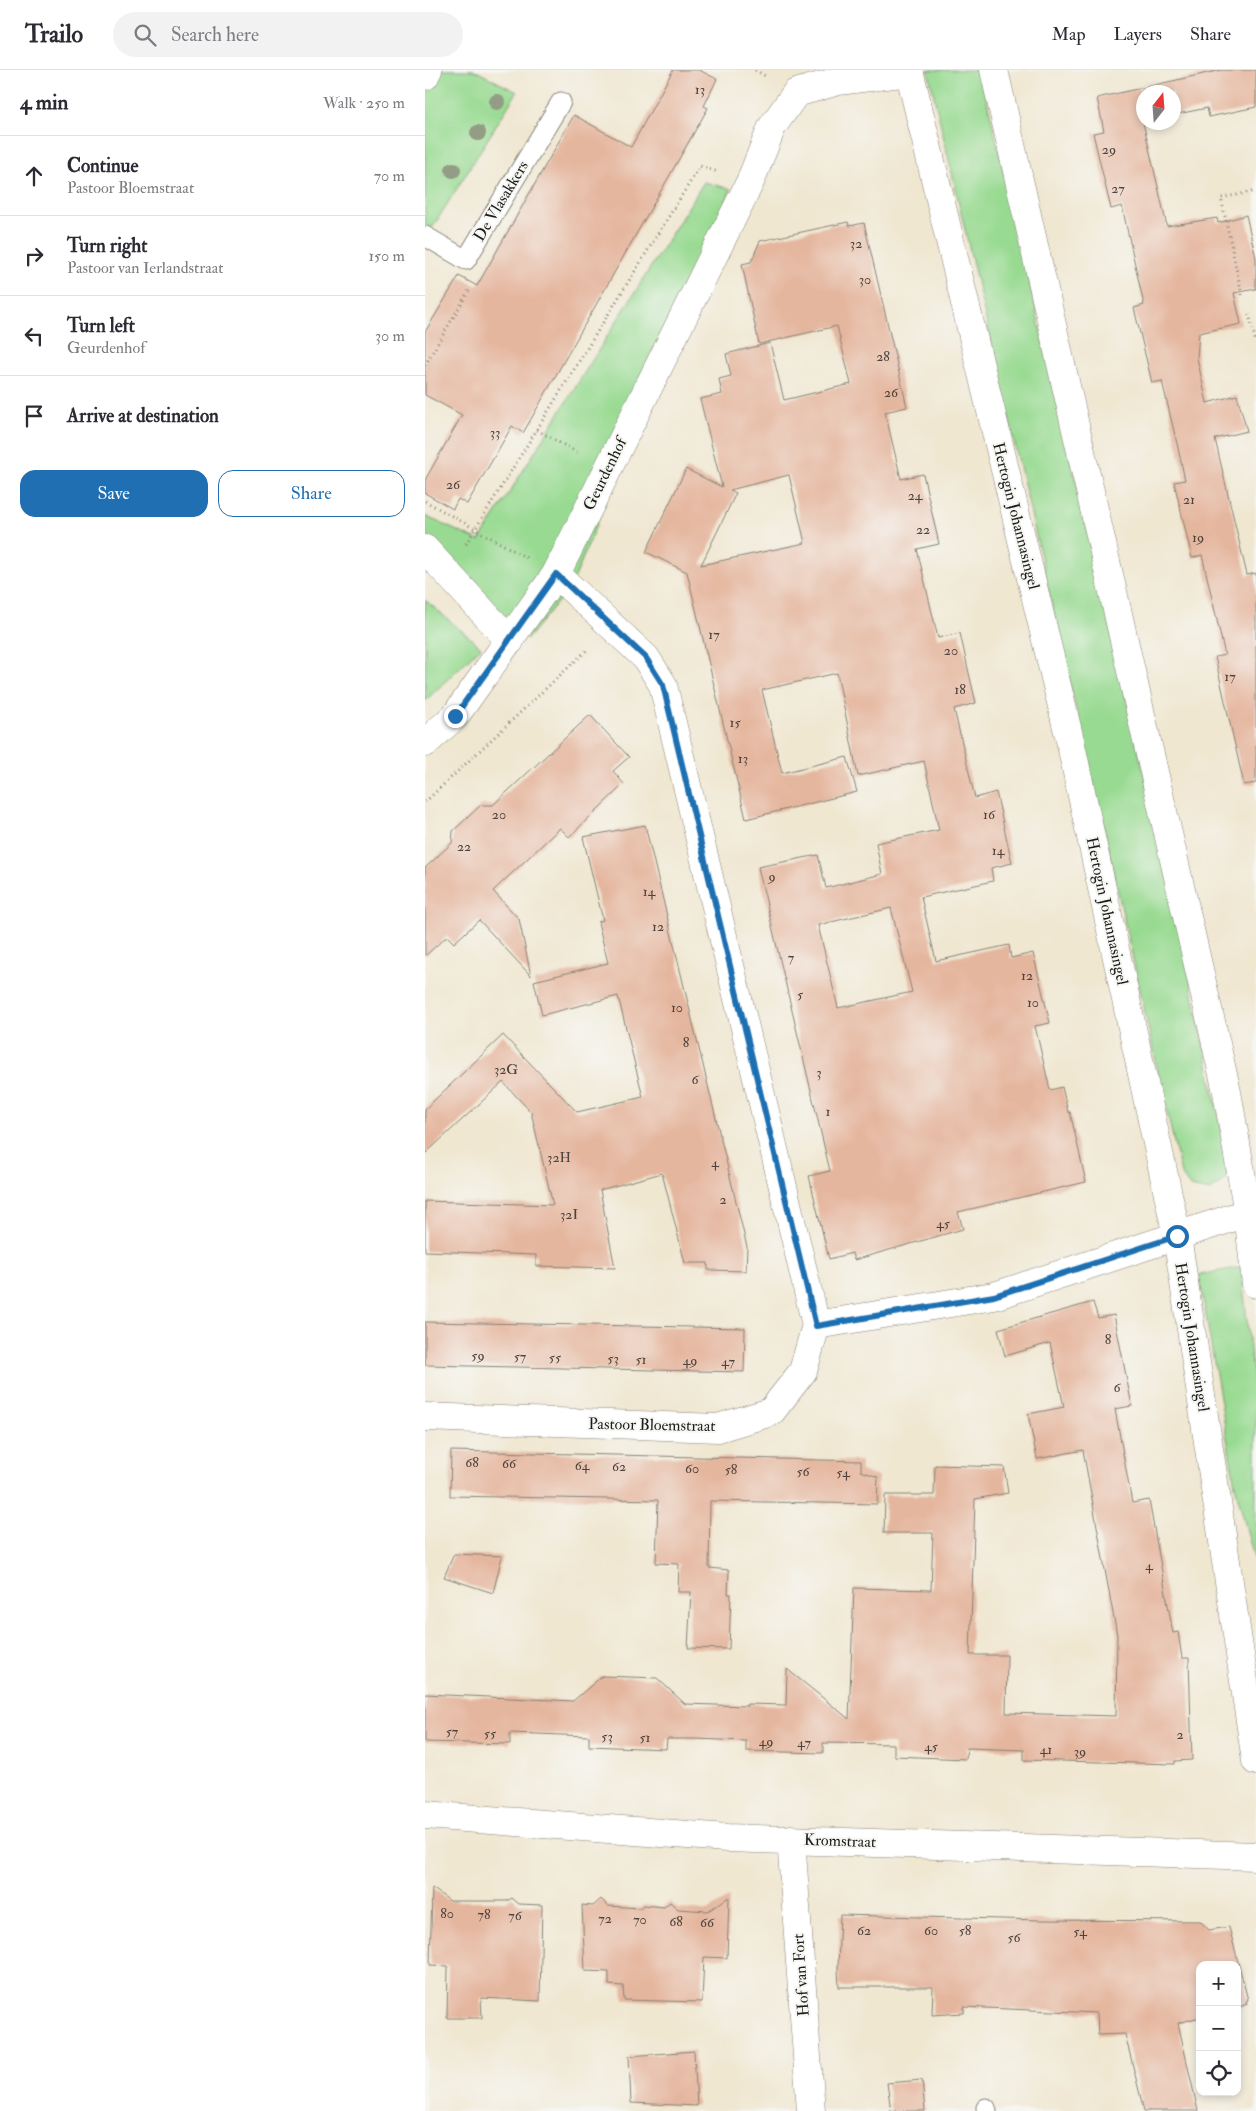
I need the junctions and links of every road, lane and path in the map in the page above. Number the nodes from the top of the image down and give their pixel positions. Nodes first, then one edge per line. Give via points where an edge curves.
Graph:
1 (428, 70) edge
2 (994, 70) edge
3 (909, 71) edge
4 (425, 76) edge
5 (561, 102) dead end
6 (750, 182) junction
7 (1256, 191) edge
8 (425, 236) edge
9 (466, 260) junction
10 (1242, 295) dead end
11 (1249, 314) dead end
12 (1256, 343) edge
13 (425, 365) edge
14 (537, 430) junction
15 (607, 470) junction
16 (425, 500) edge
17 (476, 529) junction
18 (425, 549) edge
19 (448, 573) junction
20 (556, 574) junction
21 (612, 627) junction
22 (510, 641) junction
23 (425, 743) edge
24 (425, 802) edge
25 (1252, 1212) edge
26 (1177, 1236) junction
27 (1256, 1284) edge
28 (816, 1326) junction
29 (425, 1417) edge
30 (1256, 1761) edge
31 (425, 1815) edge
32 (791, 1839) junction
33 (1256, 1856) edge
34 (811, 2111) edge

1 - 4 street
2 - 25 street
3 - 6 street, Geurdenhof via 838,81 797,93 772,127
3 - 26 street, Hertogin Johannasingel via 1070,740
5 - 9 lane, De Vlasakkers
6 - 14 path via 700,166
6 - 15 street, Geurdenhof
7 - 10 path via 1221,198
8 - 9 lane, De Vlasakkers
9 - 13 path via 481,268
11 - 12 path
14 - 15 path
14 - 17 path
15 - 20 street, Geurdenhof
16 - 17 path
17 - 19 path
17 - 20 path
18 - 19 street
19 - 22 street
20 - 21 street
20 - 22 street, Geurdenhof
21 - 24 path
21 - 28 street via 646,658 663,685
22 - 23 street, Geurdenhof via 455,716
25 - 26 street
25 - 27 street
26 - 28 street via 994,1296
26 - 30 street, Hertogin Johannasingel
28 - 29 street, Pastoor Bloemstraat via 803,1371 771,1412 718,1428
31 - 32 street, Kromstraat via 727,1838
32 - 33 street, Kromstraat
32 - 34 street, Hof van Fort

